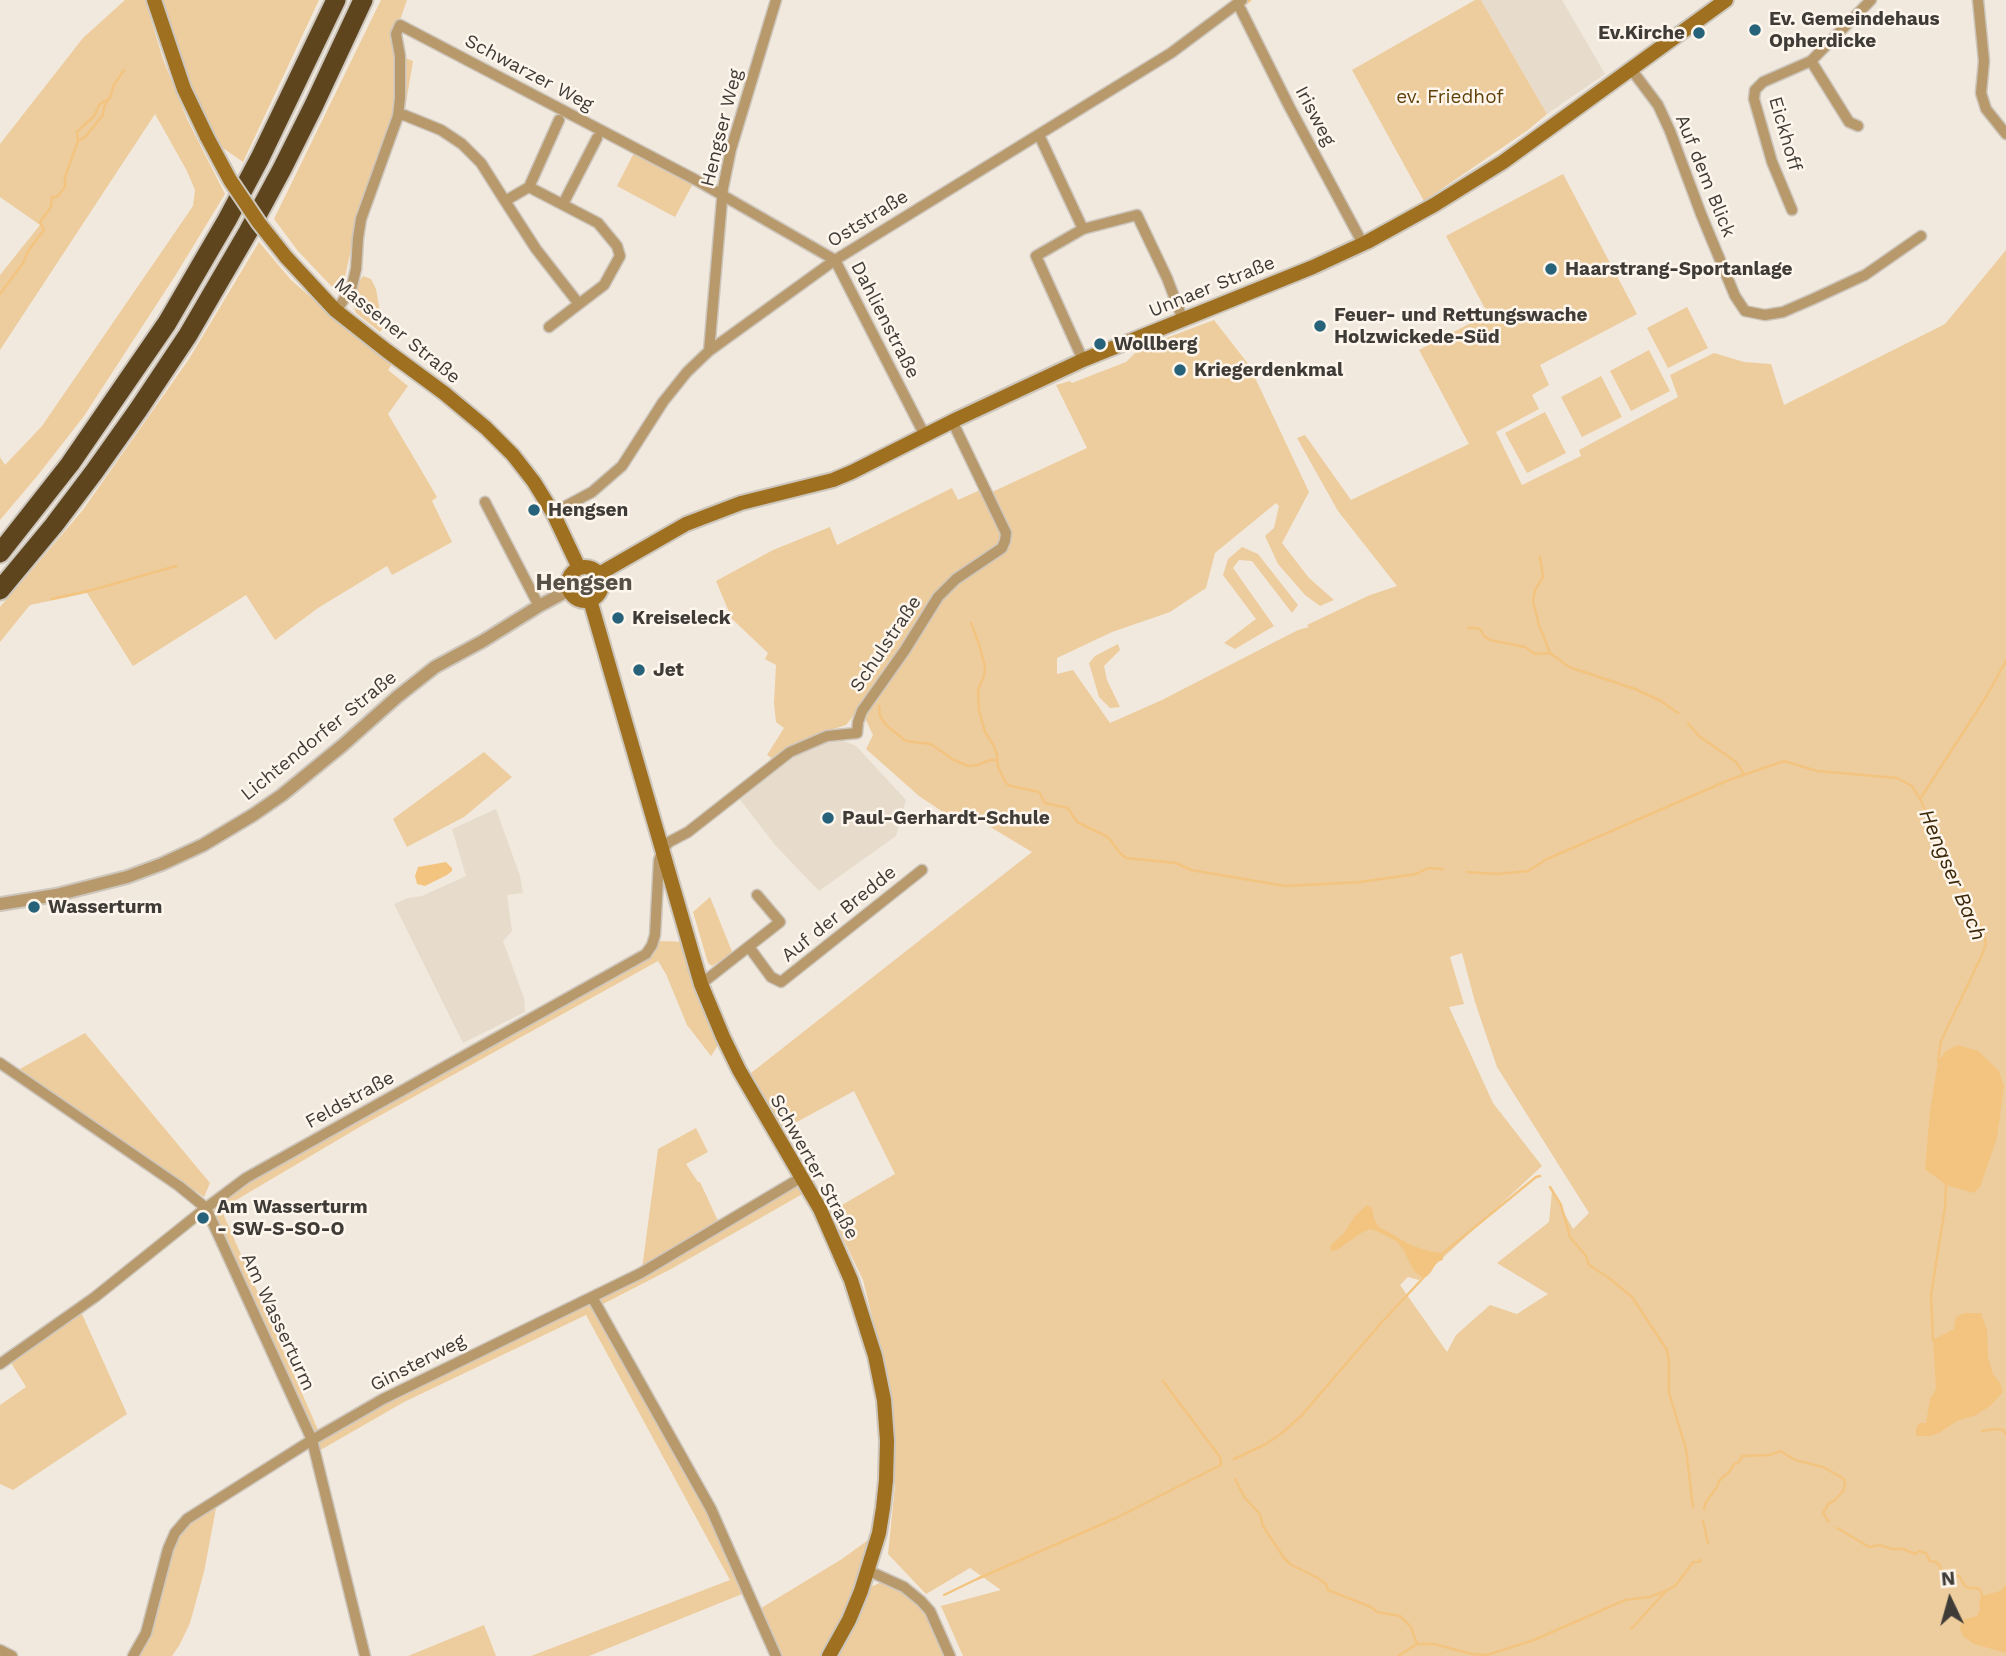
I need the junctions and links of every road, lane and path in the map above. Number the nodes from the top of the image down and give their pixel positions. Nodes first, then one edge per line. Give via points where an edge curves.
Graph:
1 (154, 0) edge
2 (336, 0) edge
3 (363, 0) edge
4 (776, 0) edge
5 (1726, 0) edge
6 (1871, 0) edge
7 (1978, 0) edge
8 (1240, 2) edge
9 (1811, 61) junction
10 (1631, 69) junction
11 (398, 116) junction
12 (559, 120) dead end
13 (1858, 126) dead end
14 (2006, 134) edge
15 (1039, 135) junction
16 (597, 138) dead end
17 (529, 187) junction
18 (722, 197) junction
19 (505, 201) junction
20 (563, 204) junction
21 (1792, 210) dead end
22 (1083, 229) junction
23 (1921, 236) dead end
24 (1363, 244) junction
25 (835, 260) junction
26 (579, 304) junction
27 (335, 310) junction
28 (1183, 320) junction
29 (549, 327) dead end
30 (709, 351) junction
31 (1083, 360) junction
32 (956, 429) dead end
33 (927, 434) junction
34 (485, 502) dead end
35 (553, 513) junction
36 (0, 553) edge
37 (579, 568) junction
38 (598, 574) junction
39 (0, 590) edge
40 (569, 590) junction
41 (590, 600) junction
42 (539, 606) junction
43 (663, 849) junction
44 (922, 870) dead end
45 (757, 895) dead end
46 (0, 904) edge
47 (748, 947) junction
48 (701, 984) junction
49 (0, 1063) edge
50 (802, 1177) junction
51 (206, 1208) junction
52 (592, 1297) junction
53 (0, 1364) edge
54 (312, 1440) junction
55 (869, 1571) junction
56 (0, 1650) edge
57 (12, 1656) edge
58 (133, 1656) edge
59 (365, 1656) edge
60 (775, 1656) edge
61 (829, 1656) edge
62 (950, 1656) edge

1 - 27 main road, Massener Straße, bridge via 184,89 230,180 286,257
2 - 36 highway via 260,158 167,323 71,464
3 - 39 highway via 282,169 188,335 94,472
4 - 18 street, Hengser Weg via 731,149
5 - 10 main road, Unnaer Straße
6 - 9 street, Eickhoff
7 - 14 street via 1984,61 1981,93 1986,109
8 - 15 street, Oststraße via 1171,53
8 - 24 street, Irisweg
9 - 13 street via 1849,122
9 - 21 street, Eickhoff via 1762,82 1755,90 1772,162
10 - 23 street, Auf dem Blick via 1658,105 1745,311 1783,312 1865,275
10 - 24 main road, Unnaer Straße via 1469,184
11 - 18 street, Schwarzer Weg via 400,25
11 - 19 street via 412,118 462,144 481,163
11 - 27 street via 361,219 352,286
12 - 17 street
15 - 22 street
15 - 25 street, Oststraße
16 - 20 street
17 - 19 street
17 - 20 street
18 - 25 street, Dahlienstraße
18 - 30 street, Hengser Weg
19 - 26 street
20 - 26 street via 598,223 620,256 604,285
22 - 28 street via 1137,215
22 - 31 street via 1036,256
24 - 28 main road, Unnaer Straße
25 - 30 street, Oststraße
25 - 33 street, Dahlienstraße
26 - 29 street
27 - 35 main road, Massener Straße via 486,428 522,465
28 - 31 main road, Unnaer Straße
30 - 35 street, Oststraße via 663,401 622,466 592,492
31 - 33 main road, Unnaer Straße
32 - 43 street, Schulstraße via 1006,533 1002,548 938,597 862,711 857,733 827,736 790,752
33 - 38 main road, Unnaer Straße via 833,480 741,503 686,524
34 - 42 street
35 - 37 main road, Massener Straße
37 - 38 main road
37 - 40 main road via 568,579
38 - 41 main road via 601,587
40 - 41 main road via 576,598
40 - 42 street, Lichtendorfer Straße
41 - 43 main road, Schwerter Straße
42 - 46 street, Lichtendorfer Straße via 435,667 282,795 203,845 127,877
43 - 48 main road, Schwerter Straße
43 - 51 street, Feldstraße via 655,936 646,954 246,1178
44 - 47 street, Auf der Bredde via 781,982
45 - 47 street via 780,922
47 - 48 street
48 - 50 main road, Schwerter Straße via 744,1080
49 - 51 street, Am Wasserturm
50 - 52 street, Ginsterweg
50 - 55 main road, Schwerter Straße via 851,1280 884,1400 886,1480
51 - 53 street, Feldstraße via 96,1297
51 - 54 street, Am Wasserturm
52 - 54 street, Ginsterweg via 383,1399
52 - 60 street via 711,1509
54 - 58 street, Ginsterweg via 187,1519 175,1533 146,1633
54 - 59 street, Am Wasserturm
55 - 61 main road, Schwerter Straße
55 - 62 street via 904,1587 921,1601
56 - 57 street

